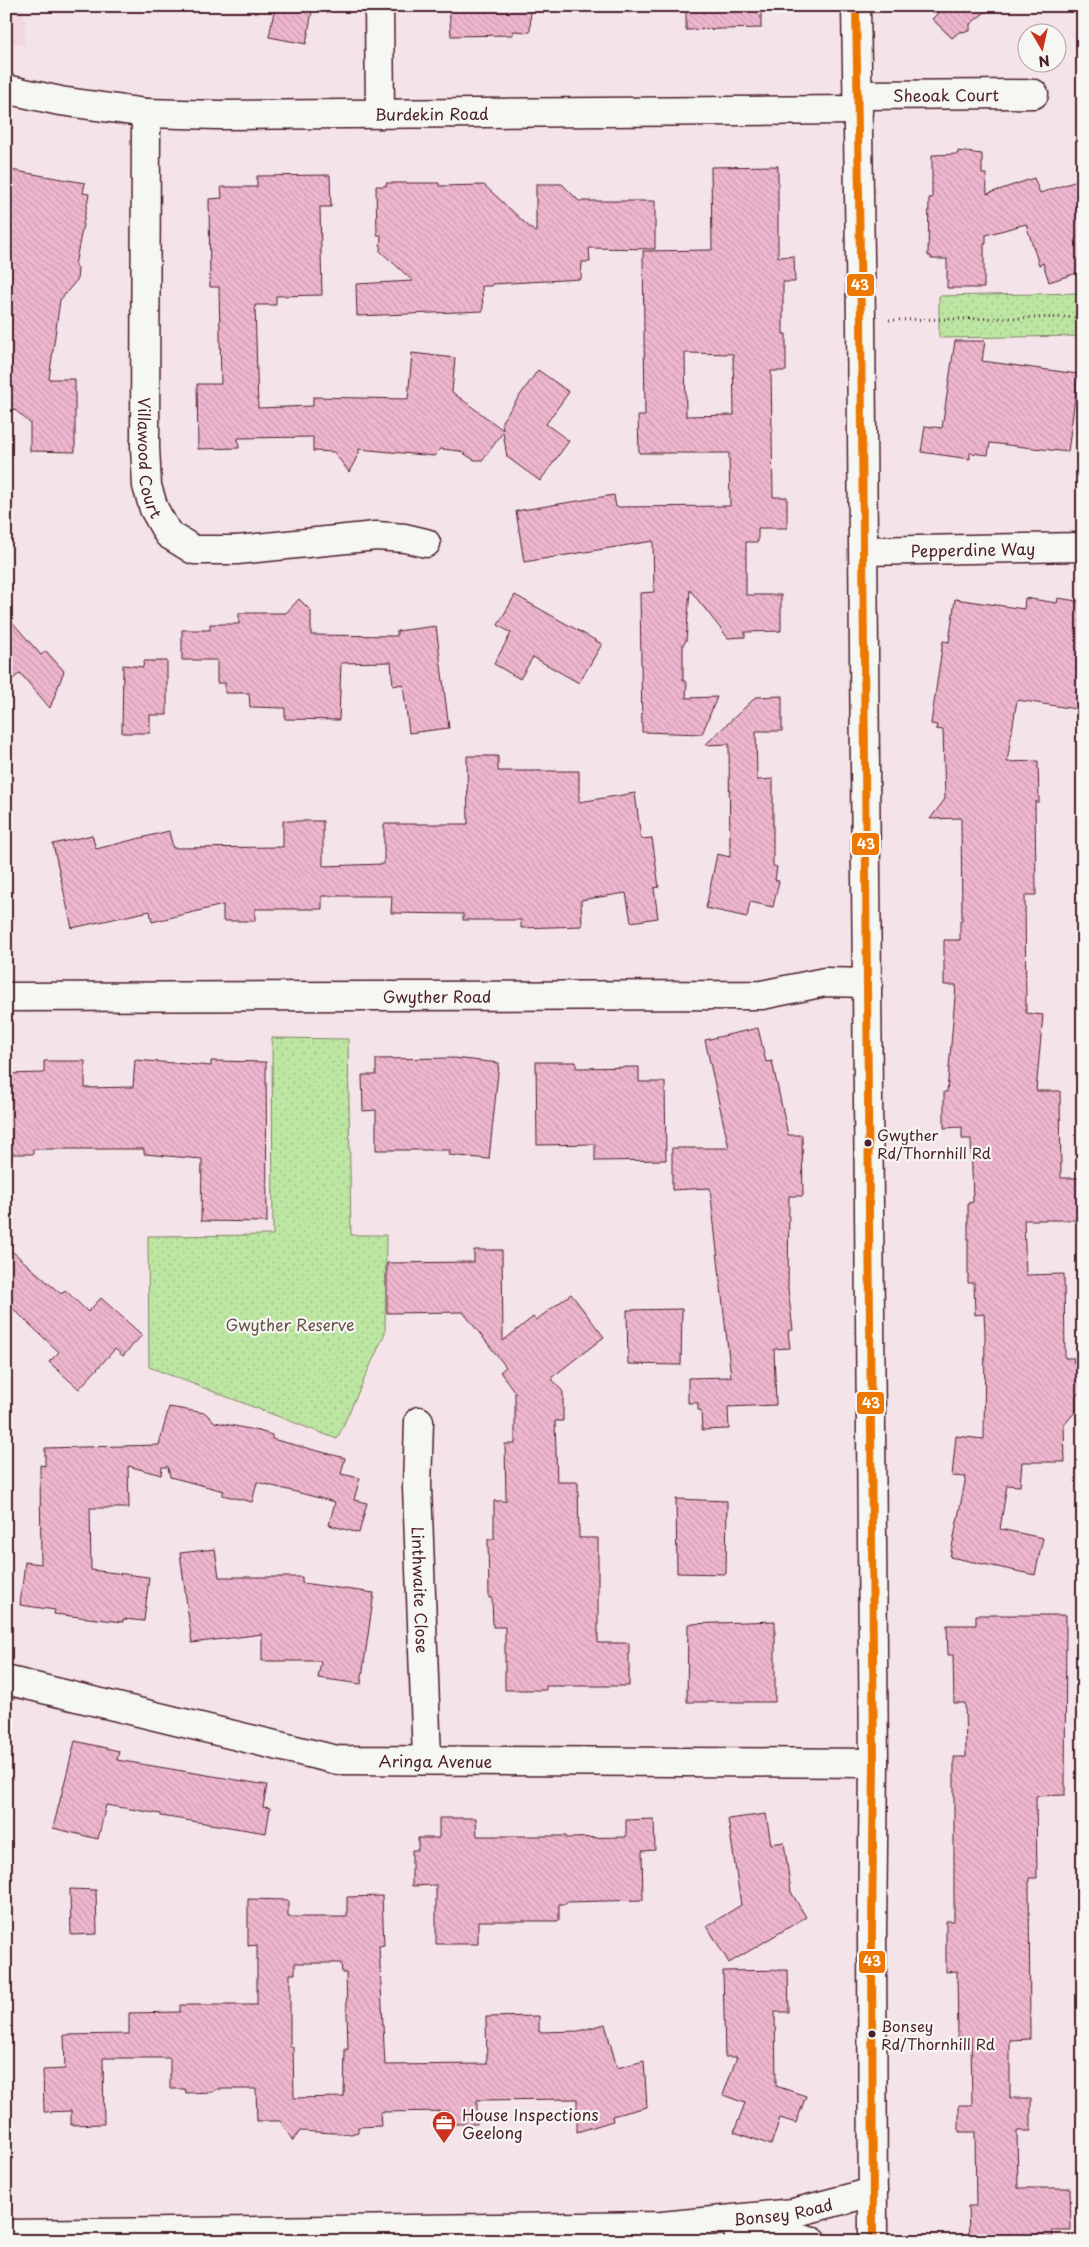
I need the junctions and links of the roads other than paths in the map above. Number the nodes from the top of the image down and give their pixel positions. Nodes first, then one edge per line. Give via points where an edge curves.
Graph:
1 (379, 6) edge
2 (856, 6) edge
3 (6, 89) edge
4 (1034, 94) dead end
5 (858, 102) junction
6 (146, 113) junction
7 (380, 114) junction
8 (426, 542) dead end
9 (1083, 547) edge
10 (864, 551) junction
11 (868, 983) junction
12 (6, 997) edge
13 (419, 1421) dead end
14 (6, 1680) edge
15 (426, 1759) junction
16 (874, 1762) junction
17 (873, 2192) junction
18 (662, 2226) junction
19 (6, 2234) edge
20 (272, 2236) edge
21 (813, 2241) edge
22 (873, 2241) edge

1 - 7 street
2 - 5 street
3 - 6 street, Burdekin Road via 60,101
4 - 5 street, Sheoak Court
5 - 7 street, Burdekin Road
5 - 10 street
6 - 7 street, Burdekin Road
6 - 8 street, Villawood Court via 145,457 147,486 154,509 168,534 194,550 237,550 376,536
9 - 10 street, Pepperdine Way
10 - 11 street
11 - 12 street, Gwyther Road via 825,982 762,995
11 - 16 street
13 - 15 street, Linthwaite Close via 417,1487
14 - 15 street, Aringa Avenue via 337,1760
15 - 16 street, Aringa Avenue
16 - 17 street
17 - 18 street, Bonsey Road via 793,2213
17 - 22 street
18 - 20 street, Bonsey Road
18 - 21 street, Bonsey Road via 794,2236
19 - 20 street, Bonsey Road

